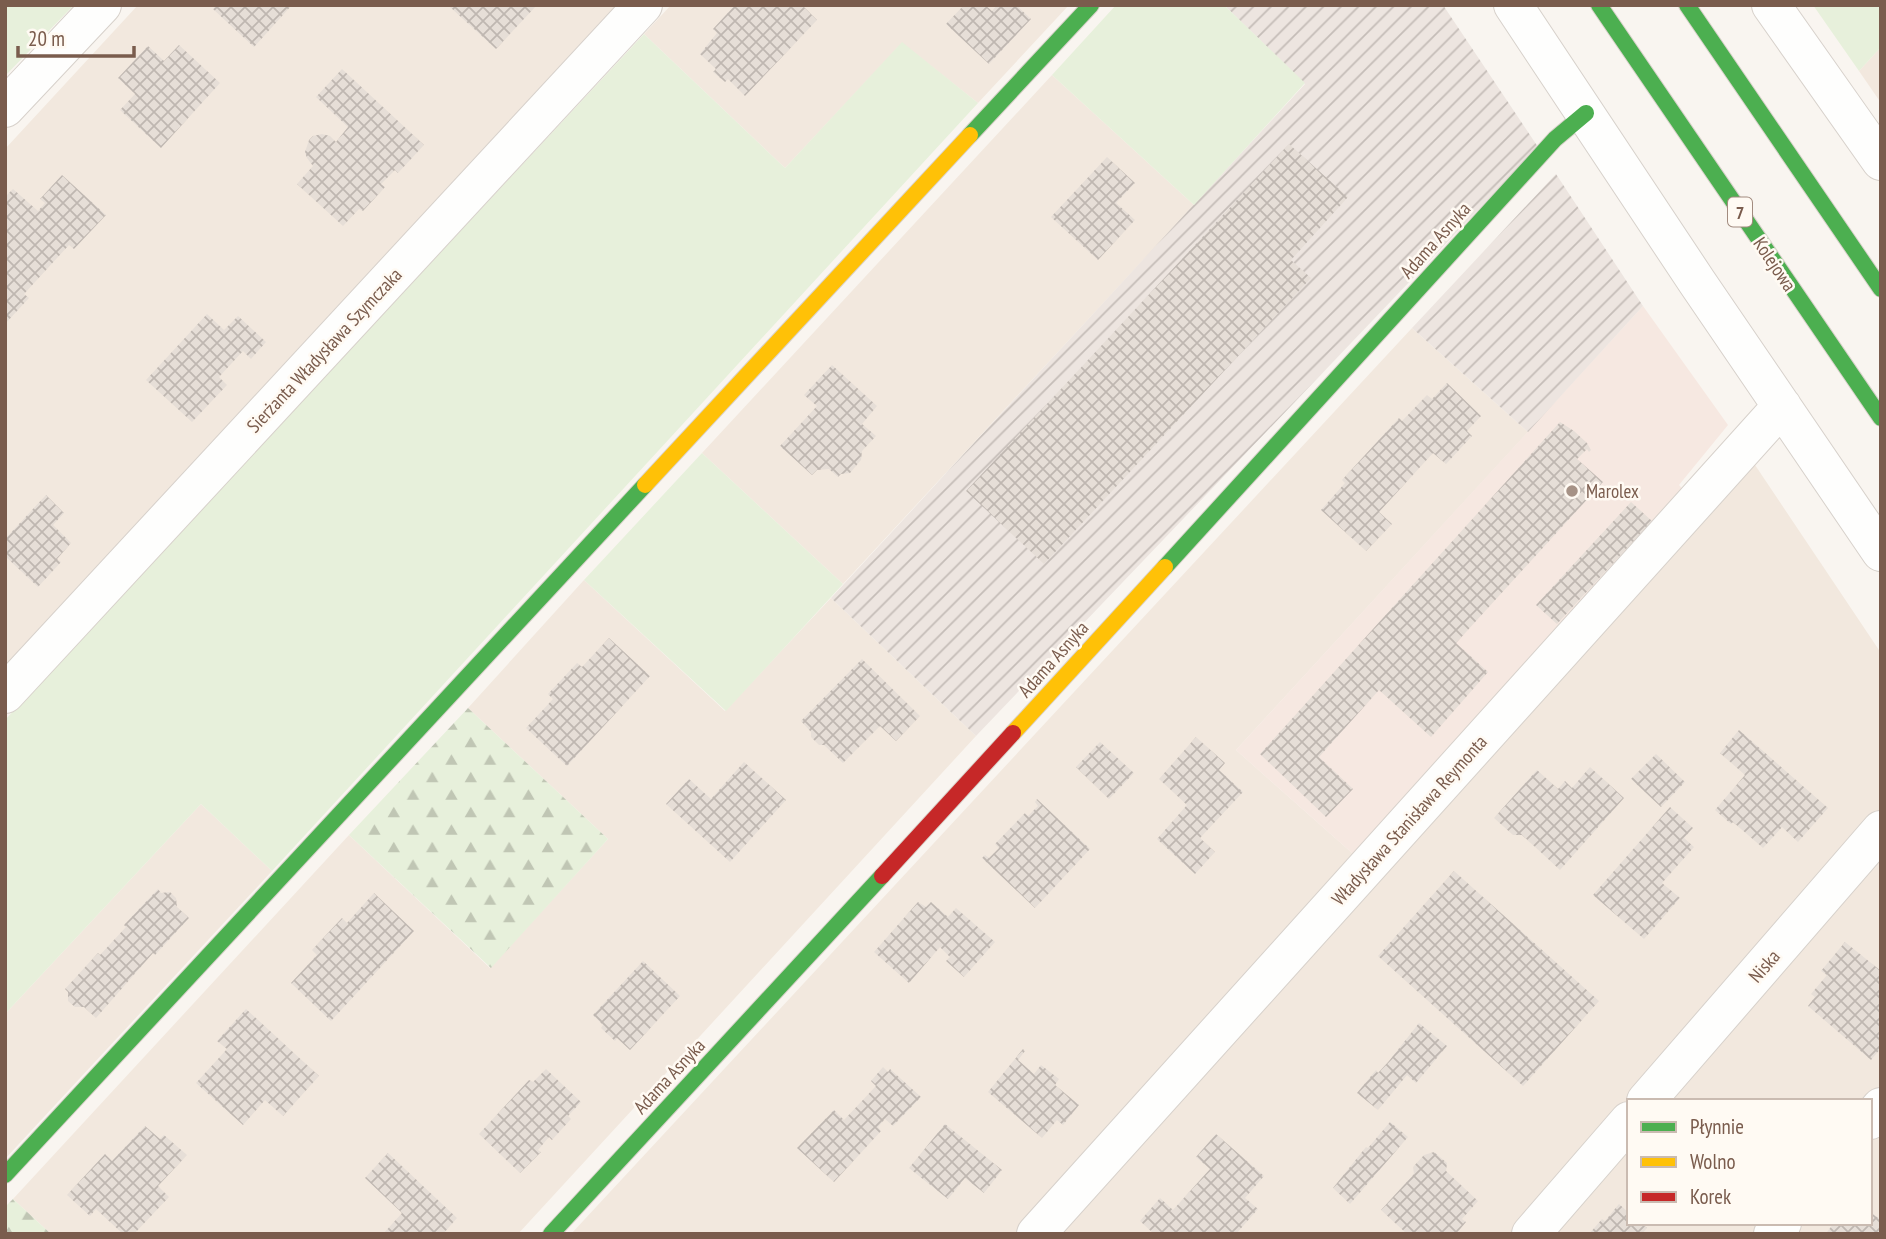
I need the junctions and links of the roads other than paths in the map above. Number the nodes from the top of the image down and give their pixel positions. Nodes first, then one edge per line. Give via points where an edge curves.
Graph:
1 (102, 5) edge
2 (643, 5) edge
3 (1091, 5) edge
4 (1513, 5) edge
5 (1598, 5) edge
6 (1687, 5) edge
7 (1771, 5) edge
8 (5, 108) edge
9 (1586, 113) junction
10 (1881, 161) edge
11 (1881, 289) edge
12 (1782, 406) junction
13 (1881, 418) edge
14 (1881, 552) edge
15 (5, 694) edge
16 (1881, 830) edge
17 (1648, 1099) edge
18 (1627, 1123) edge
19 (5, 1175) edge
20 (551, 1234) edge
21 (1036, 1234) edge
22 (1531, 1234) edge

1 - 8 street
2 - 15 street, Sierżanta Władysława Szymczaka
3 - 19 main road
4 - 9 street
5 - 13 main road, Kolejowa / 7
6 - 11 main road
7 - 10 street
9 - 12 street
9 - 20 main road, Adama Asnyka via 1555,139
12 - 14 street
12 - 21 street, Władysława Stanisława Reymonta
16 - 17 street, Niska
18 - 22 street

